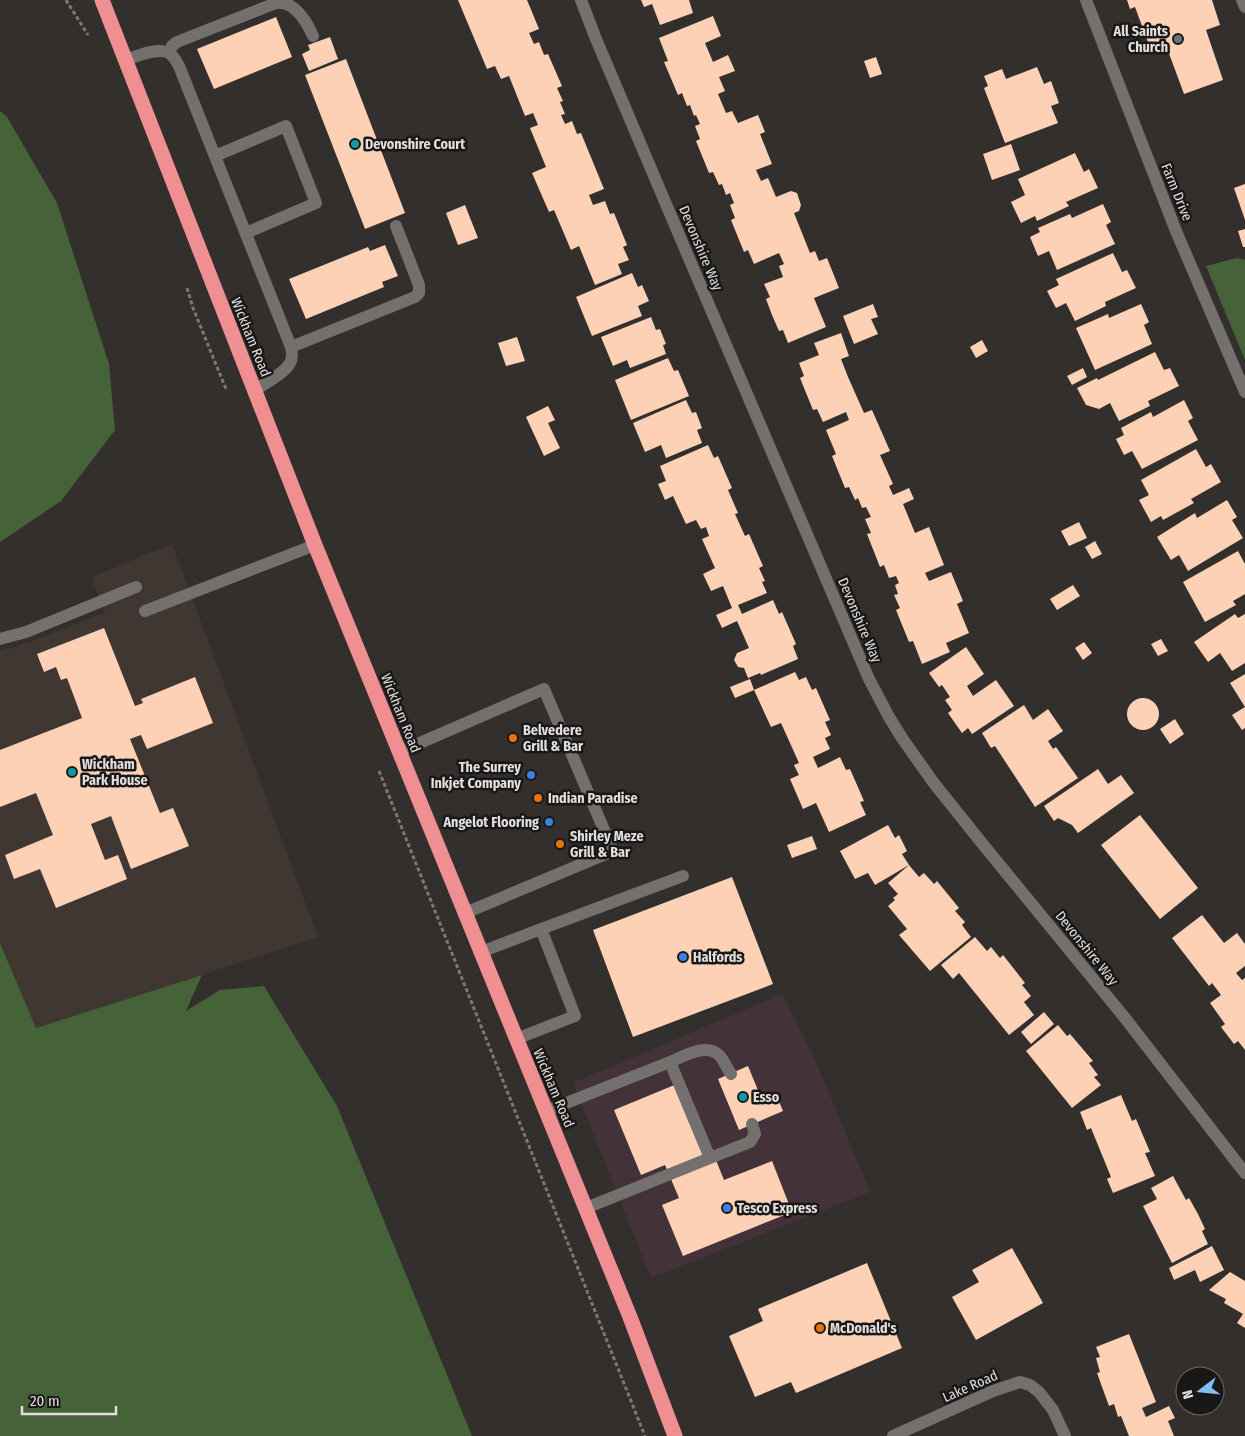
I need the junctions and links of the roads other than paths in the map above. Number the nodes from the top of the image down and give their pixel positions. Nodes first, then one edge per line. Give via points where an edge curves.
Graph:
1 (102, 0) edge
2 (581, 0) edge
3 (1086, 0) edge
4 (1242, 0) edge
5 (1245, 7) edge
6 (314, 36) dead end
7 (169, 53) junction
8 (126, 60) junction
9 (215, 156) junction
10 (396, 226) dead end
11 (246, 233) junction
12 (291, 347) junction
13 (255, 390) junction
14 (1245, 392) edge
15 (315, 545) junction
16 (136, 587) dead end
17 (145, 612) dead end
18 (0, 639) edge
19 (399, 752) junction
20 (683, 876) dead end
21 (465, 913) junction
22 (541, 929) junction
23 (481, 952) junction
24 (516, 1039) junction
25 (670, 1062) junction
26 (731, 1074) dead end
27 (546, 1111) junction
28 (752, 1124) dead end
29 (710, 1158) junction
30 (1245, 1174) edge
31 (586, 1208) junction
32 (675, 1436) edge
33 (893, 1436) edge
34 (1065, 1436) edge

1 - 8 highway, Wickham Road
2 - 30 street, Devonshire Way via 691,263 889,717 933,782 1125,1018
3 - 14 street, Farm Drive via 1176,231
4 - 5 street
6 - 7 street via 306,21 282,2 177,42
7 - 8 street via 146,53
7 - 9 street via 179,66
8 - 13 highway, Wickham Road
9 - 11 street
9 - 11 street via 286,126 316,203
10 - 12 street via 419,285 419,293
11 - 12 street
12 - 13 street via 292,355 286,368
13 - 15 highway, Wickham Road
15 - 17 street
15 - 19 highway, Wickham Road
16 - 18 street via 26,632
19 - 21 highway, Wickham Road
19 - 21 street via 544,689 596,808 613,851
20 - 22 street
21 - 23 highway, Wickham Road
22 - 23 street
22 - 24 street via 575,1016
23 - 24 highway, Wickham Road
24 - 27 highway, Wickham Road
25 - 26 street via 696,1051 711,1050 719,1055
25 - 27 street
25 - 29 street
27 - 31 highway, Wickham Road
28 - 29 street via 755,1134 750,1142
29 - 31 street
31 - 32 highway, Wickham Road
33 - 34 street, Lake Road via 1020,1382 1038,1392 1052,1410

